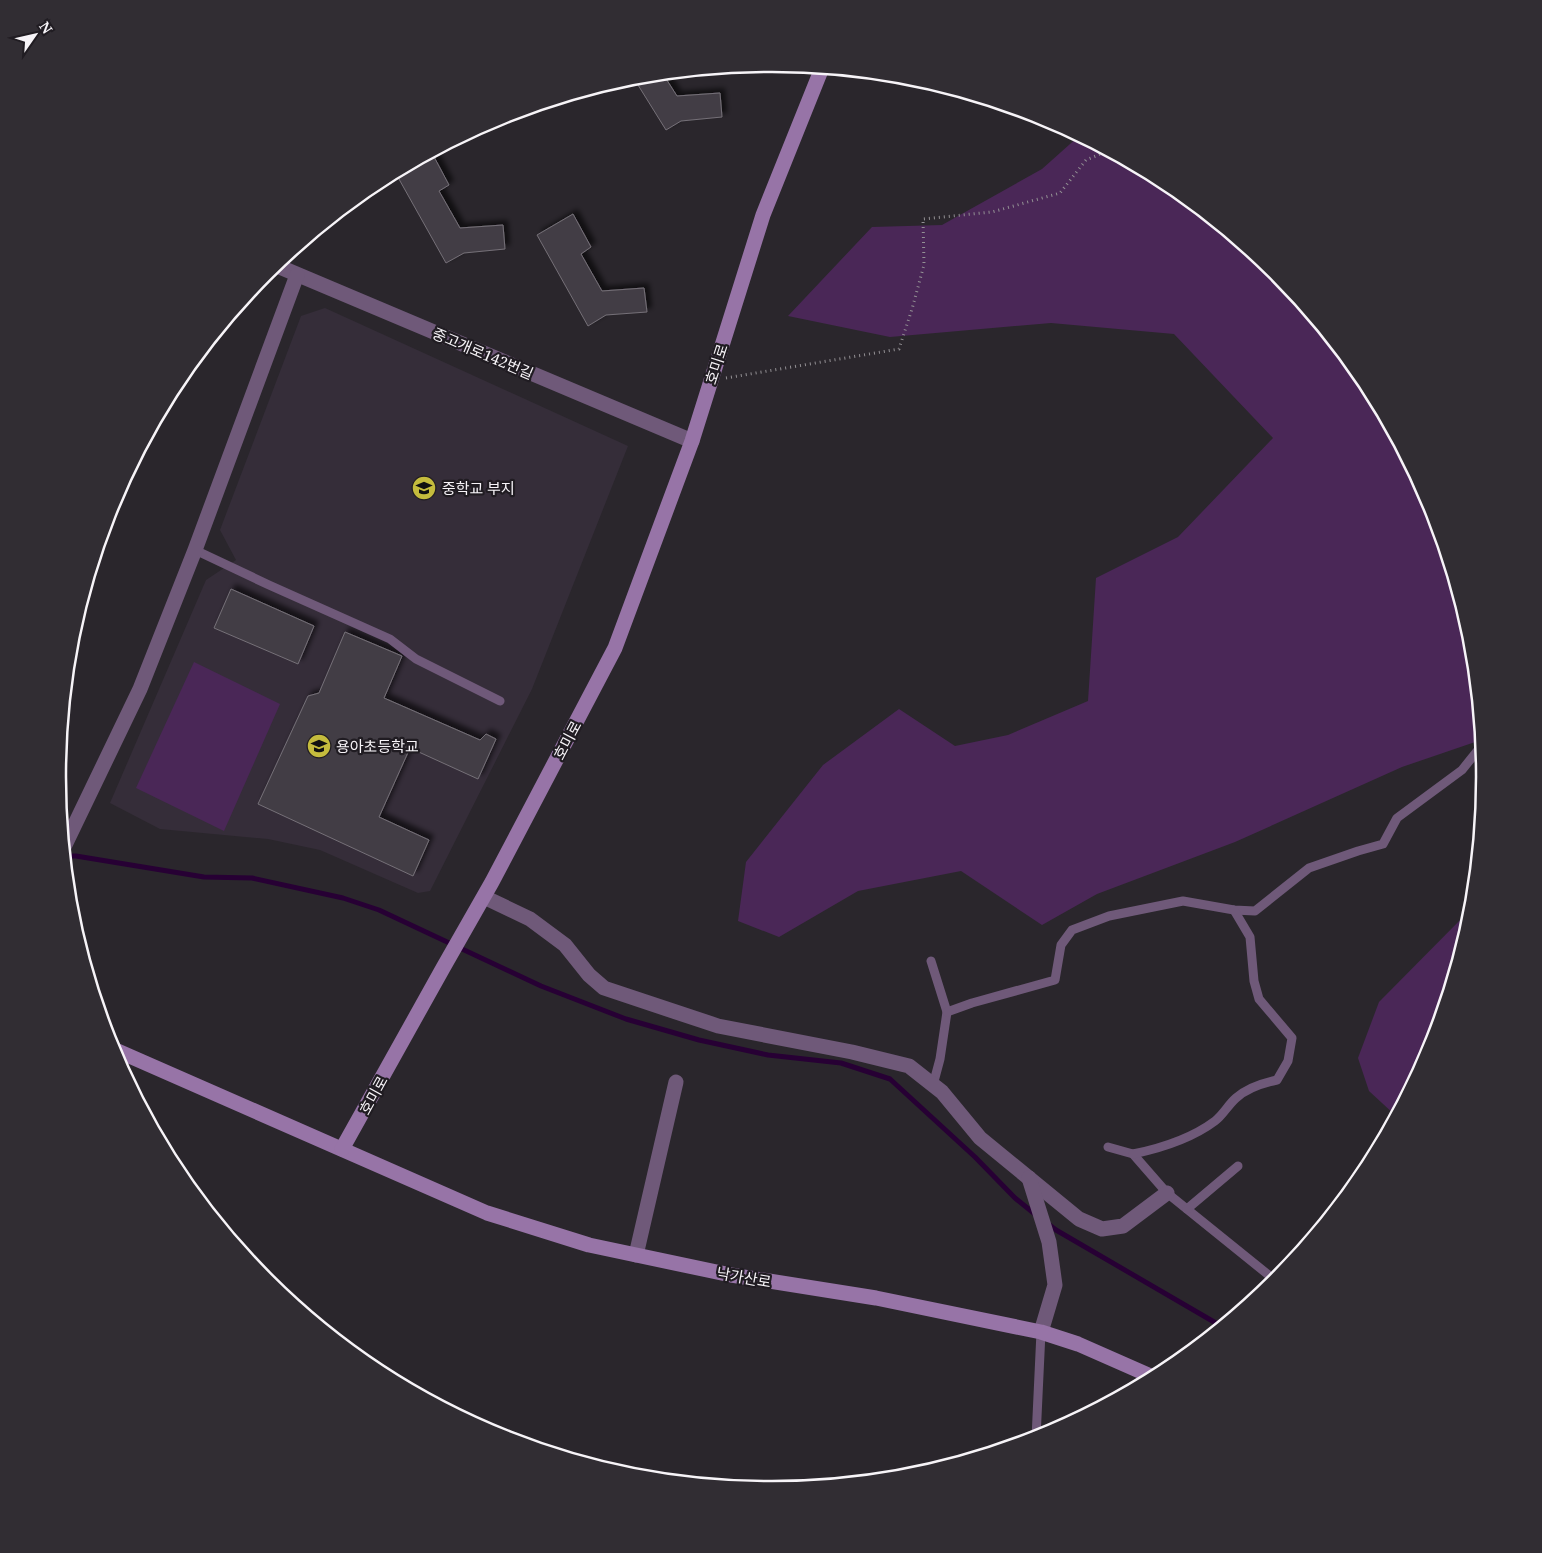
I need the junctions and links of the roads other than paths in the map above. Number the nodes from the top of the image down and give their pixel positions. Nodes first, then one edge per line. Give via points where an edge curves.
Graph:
1 (820, 73) edge
2 (283, 269) edge
3 (296, 275) junction
4 (692, 441) junction
5 (195, 550) junction
6 (500, 701) dead end
7 (1475, 754) edge
8 (69, 837) edge
9 (484, 897) junction
10 (1234, 910) junction
11 (931, 962) dead end
12 (947, 1012) junction
13 (123, 1053) edge
14 (676, 1082) dead end
15 (934, 1085) junction
16 (1108, 1147) dead end
17 (342, 1149) junction
18 (1133, 1154) junction
19 (1238, 1166) dead end
20 (1030, 1178) junction
21 (1167, 1193) junction
22 (1187, 1209) junction
23 (636, 1255) junction
24 (1269, 1275) edge
25 (1041, 1332) junction
26 (1145, 1373) edge
27 (1036, 1430) edge

1 - 4 street, 호미로 via 763,215
2 - 3 street, 중고개로142번길
3 - 4 street, 중고개로142번길
3 - 5 street
4 - 9 street, 호미로 via 615,648
5 - 6 lane via 390,639 416,659
5 - 8 street via 140,689
7 - 10 lane via 1462,770 1397,818 1383,844 1309,868 1255,911
9 - 15 street via 530,919 565,945 604,988 718,1026 909,1066
9 - 17 street, 호미로
10 - 12 lane via 1183,901 1109,916 1072,930 1061,945 1056,980
10 - 18 lane via 1250,938 1259,999 1292,1038 1288,1061 1277,1080 1261,1083 1237,1097 1215,1120 1186,1138
11 - 12 lane
12 - 15 lane
13 - 17 street
14 - 23 street
15 - 20 street via 980,1138
16 - 18 lane
17 - 23 street, 낙가산로 via 487,1213 589,1245
18 - 21 lane
19 - 22 lane
20 - 21 street via 1078,1219 1102,1229 1123,1226
20 - 25 street via 1049,1242 1055,1285
21 - 22 lane
22 - 24 lane
23 - 25 street, 낙가산로 via 731,1275 876,1298
25 - 26 street, 낙가산로 via 1078,1344
25 - 27 lane

